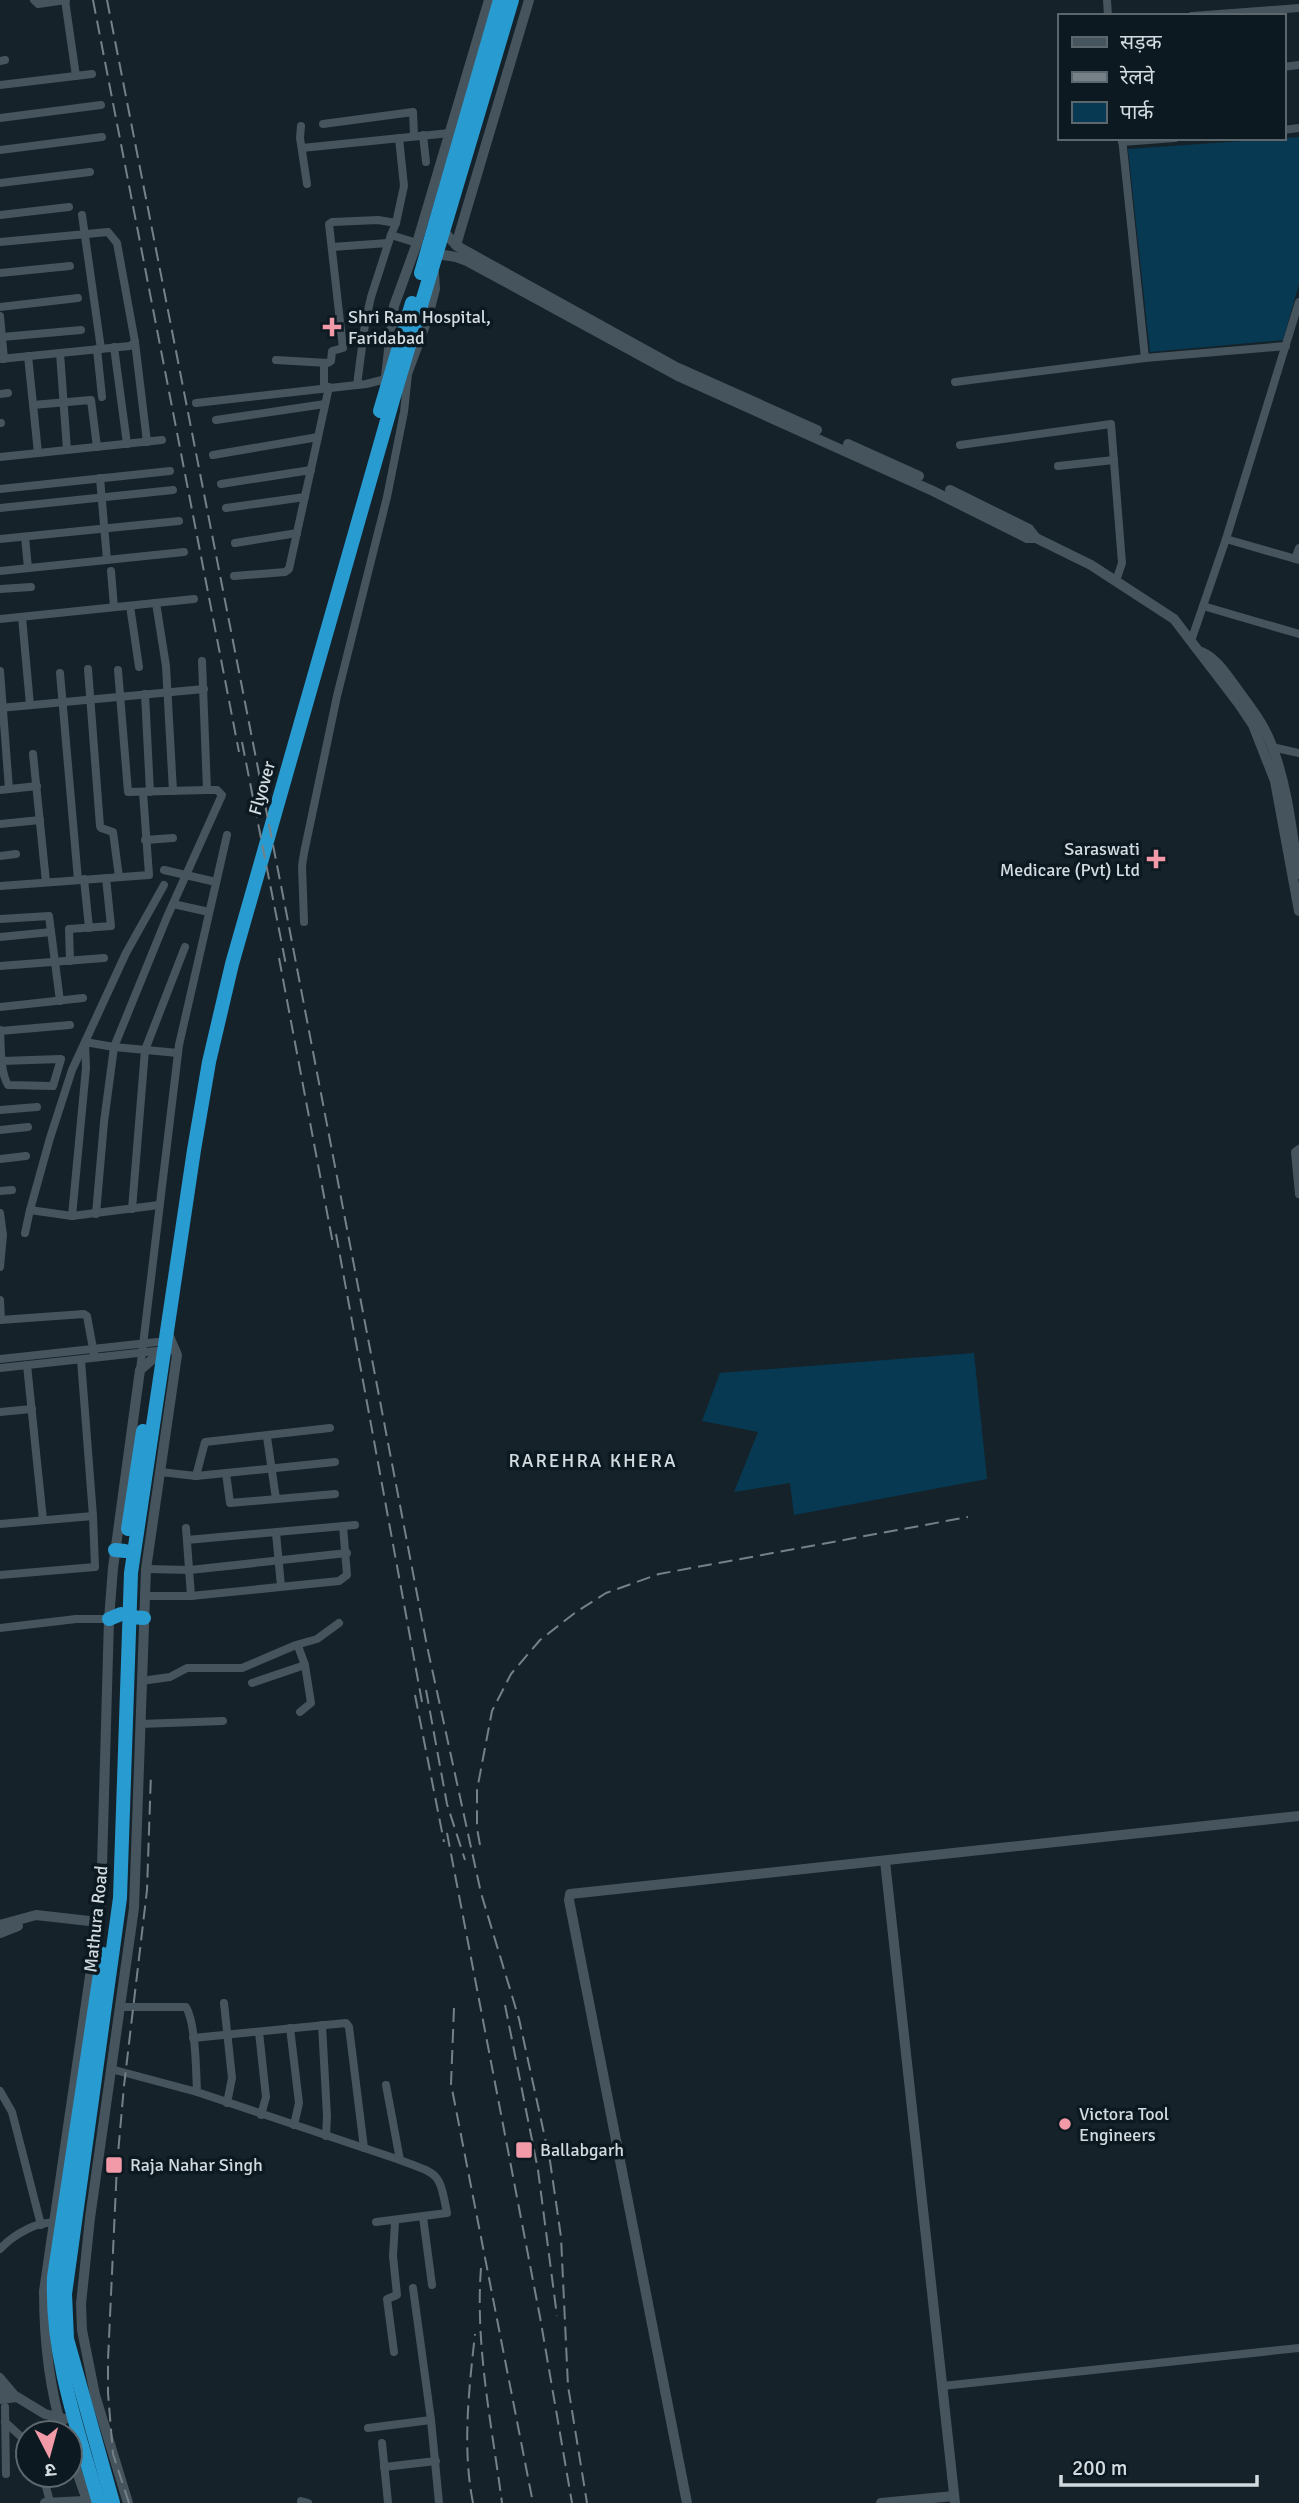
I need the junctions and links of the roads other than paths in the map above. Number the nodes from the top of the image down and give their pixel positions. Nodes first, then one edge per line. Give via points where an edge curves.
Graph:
1 (34, 0) edge
2 (66, 0) edge
3 (489, 0) edge
4 (500, 0) edge
5 (512, 0) edge
6 (529, 0) edge
7 (1299, 8) edge
8 (1219, 14) edge
9 (92, 74) dead end
10 (76, 76) junction
11 (0, 85) edge
12 (102, 105) dead end
13 (0, 118) edge
14 (323, 124) dead end
15 (301, 126) dead end
16 (450, 132) junction
17 (418, 136) junction
18 (102, 137) dead end
19 (399, 138) junction
20 (1122, 140) edge
21 (302, 148) junction
22 (0, 150) edge
23 (426, 162) dead end
24 (90, 173) dead end
25 (0, 183) edge
26 (307, 184) dead end
27 (69, 207) dead end
28 (0, 215) edge
29 (82, 215) dead end
30 (396, 223) junction
31 (444, 232) junction
32 (85, 233) junction
33 (389, 239) junction
34 (0, 242) edge
35 (417, 243) junction
36 (456, 245) junction
37 (332, 247) junction
38 (436, 258) junction
39 (473, 260) junction
40 (70, 266) dead end
41 (0, 272) edge
42 (78, 298) dead end
43 (1299, 302) edge
44 (0, 307) edge
45 (0, 316) edge
46 (81, 330) dead end
47 (2, 337) junction
48 (135, 342) junction
49 (1286, 346) junction
50 (114, 347) junction
51 (99, 349) junction
52 (60, 353) junction
53 (28, 356) junction
54 (1145, 358) junction
55 (2, 359) edge
56 (276, 360) dead end
57 (324, 364) junction
58 (955, 382) dead end
59 (357, 385) junction
60 (326, 387) junction
61 (387, 391) junction
62 (102, 397) dead end
63 (64, 402) junction
64 (196, 403) dead end
65 (325, 404) junction
66 (33, 405) junction
67 (216, 420) dead end
68 (318, 438) junction
69 (162, 440) dead end
70 (147, 442) junction
71 (127, 444) junction
72 (960, 445) dead end
73 (97, 447) junction
74 (67, 450) junction
75 (38, 453) junction
76 (212, 455) dead end
77 (0, 457) edge
78 (1114, 460) junction
79 (1058, 466) dead end
80 (311, 470) junction
81 (170, 471) dead end
82 (100, 478) junction
83 (221, 484) dead end
84 (0, 489) edge
85 (173, 490) dead end
86 (305, 496) junction
87 (102, 497) junction
88 (0, 508) edge
89 (226, 508) dead end
90 (179, 522) dead end
91 (104, 529) junction
92 (297, 533) junction
93 (25, 537) junction
94 (1226, 538) junction
95 (0, 539) edge
96 (236, 543) dead end
97 (1299, 548) edge
98 (184, 552) dead end
99 (107, 560) junction
100 (1297, 560) edge
101 (28, 568) junction
102 (0, 571) edge
103 (111, 571) dead end
104 (234, 576) dead end
105 (1116, 581) junction
106 (31, 587) dead end
107 (0, 589) edge
108 (194, 599) dead end
109 (156, 603) junction
110 (130, 606) junction
111 (1203, 606) junction
112 (114, 607) junction
113 (22, 617) junction
114 (0, 619) edge
115 (1299, 634) edge
116 (1191, 641) junction
117 (1200, 652) junction
118 (202, 661) dead end
119 (139, 667) dead end
120 (88, 670) dead end
121 (118, 670) dead end
122 (0, 671) edge
123 (60, 673) dead end
124 (204, 689) junction
125 (168, 692) junction
126 (145, 694) junction
127 (119, 697) junction
128 (91, 700) junction
129 (62, 702) junction
130 (30, 705) junction
131 (1, 708) edge
132 (1272, 747) junction
133 (1299, 753) edge
134 (33, 754) dead end
135 (37, 786) junction
136 (5, 789) edge
137 (207, 790) junction
138 (173, 791) junction
139 (146, 792) junction
140 (40, 820) junction
141 (0, 824) edge
142 (227, 835) dead end
143 (173, 838) dead end
144 (145, 840) junction
145 (16, 854) dead end
146 (0, 856) edge
147 (164, 870) dead end
148 (186, 876) junction
149 (119, 877) junction
150 (106, 878) junction
151 (81, 879) junction
152 (216, 881) junction
153 (46, 882) junction
154 (164, 885) dead end
155 (0, 886) edge
156 (1297, 894) junction
157 (173, 904) junction
158 (1299, 911) edge
159 (209, 912) junction
160 (0, 919) edge
161 (304, 922) dead end
162 (89, 928) junction
163 (51, 932) junction
164 (0, 937) edge
165 (185, 947) dead end
166 (104, 958) dead end
167 (70, 961) junction
168 (53, 962) junction
169 (0, 966) edge
170 (83, 998) dead end
171 (60, 1001) junction
172 (0, 1007) edge
173 (70, 1025) dead end
174 (0, 1031) edge
175 (85, 1042) junction
176 (114, 1047) junction
177 (145, 1050) junction
178 (178, 1053) junction
179 (1, 1061) edge
180 (37, 1107) dead end
181 (0, 1110) edge
182 (28, 1127) dead end
183 (0, 1130) edge
184 (1299, 1149) edge
185 (26, 1156) dead end
186 (0, 1159) edge
187 (12, 1190) dead end
188 (0, 1191) edge
189 (1299, 1194) edge
190 (159, 1205) junction
191 (132, 1209) junction
192 (30, 1210) junction
193 (0, 1213) edge
194 (96, 1214) junction
195 (72, 1216) junction
196 (25, 1233) dead end
197 (0, 1267) edge
198 (0, 1300) edge
199 (1, 1320) edge
200 (156, 1340) junction
201 (94, 1355) junction
202 (0, 1359) edge
203 (81, 1360) junction
204 (27, 1365) junction
205 (0, 1367) edge
206 (32, 1409) junction
207 (0, 1412) edge
208 (330, 1428) dead end
209 (267, 1437) junction
210 (335, 1462) dead end
211 (272, 1468) junction
212 (160, 1472) junction
213 (226, 1473) junction
214 (196, 1476) junction
215 (335, 1494) dead end
216 (276, 1499) junction
217 (93, 1516) junction
218 (43, 1520) junction
219 (0, 1524) edge
220 (355, 1525) dead end
221 (344, 1526) junction
222 (186, 1528) dead end
223 (276, 1533) junction
224 (187, 1540) junction
225 (120, 1550) junction
226 (347, 1553) junction
227 (278, 1560) junction
228 (95, 1567) junction
229 (113, 1568) junction
230 (146, 1569) junction
231 (190, 1570) junction
232 (0, 1575) edge
233 (281, 1586) junction
234 (145, 1596) junction
235 (191, 1596) junction
236 (126, 1617) junction
237 (339, 1623) dead end
238 (0, 1628) edge
239 (298, 1646) junction
240 (267, 1657) junction
241 (305, 1665) junction
242 (274, 1676) junction
243 (141, 1681) junction
244 (252, 1683) dead end
245 (300, 1712) dead end
246 (223, 1721) dead end
247 (140, 1724) junction
248 (1299, 1816) edge
249 (117, 1850) junction
250 (885, 1861) junction
251 (0, 1924) edge
252 (97, 1925) junction
253 (0, 1933) edge
254 (224, 2003) dead end
255 (120, 2007) junction
256 (322, 2025) junction
257 (290, 2028) junction
258 (259, 2032) junction
259 (227, 2035) junction
260 (193, 2038) junction
261 (111, 2069) junction
262 (386, 2085) dead end
263 (0, 2091) edge
264 (197, 2092) junction
265 (227, 2103) junction
266 (261, 2115) junction
267 (294, 2125) junction
268 (326, 2136) junction
269 (364, 2148) junction
270 (400, 2160) junction
271 (422, 2217) junction
272 (53, 2222) junction
273 (376, 2222) dead end
274 (395, 2222) junction
275 (41, 2225) junction
276 (88, 2234) junction
277 (0, 2249) edge
278 (432, 2285) dead end
279 (397, 2295) junction
280 (1299, 2348) edge
281 (394, 2352) dead end
282 (0, 2377) edge
283 (942, 2386) junction
284 (0, 2387) edge
285 (10, 2402) edge
286 (45, 2419) edge
287 (59, 2419) edge
288 (431, 2420) junction
289 (5, 2422) junction
290 (104, 2423) junction
291 (84, 2425) edge
292 (368, 2428) dead end
293 (14, 2430) edge
294 (382, 2443) dead end
295 (436, 2461) junction
296 (116, 2462) junction
297 (384, 2467) junction
298 (84, 2472) edge
299 (6, 2474) dead end
300 (955, 2499) edge
301 (91, 2502) edge
302 (48, 2503) edge
303 (113, 2503) edge
304 (127, 2503) edge
305 (388, 2503) edge
306 (438, 2503) edge
307 (687, 2503) edge
308 (881, 2503) edge

1 - 2 street via 38,4
2 - 10 street
3 - 16 street
4 - 61 highway
5 - 31 highway, Flyover
6 - 36 street
7 - 8 street
9 - 10 street
10 - 11 street
12 - 13 street
14 - 17 street via 412,112
15 - 21 street
16 - 17 street
16 - 35 street
17 - 19 street
17 - 23 street
18 - 22 street
19 - 21 street
19 - 30 street via 404,186
20 - 54 street
21 - 26 street
24 - 25 street
27 - 28 street
29 - 32 street
30 - 33 street
30 - 37 street via 332,222 328,231
31 - 36 street
31 - 38 highway, Flyover
32 - 34 street
32 - 48 street via 108,232 117,243
32 - 51 street
33 - 35 street
33 - 37 street
33 - 59 street via 365,324
35 - 61 street via 394,306
36 - 39 street
37 - 57 street via 343,347 332,351 330,362
38 - 39 street
38 - 61 highway, Flyover
38 - 161 street via 436,289 408,374 387,497 337,696 304,853
39 - 105 street via 674,366 1003,515 1029,529 1035,538
40 - 41 street
42 - 44 street
43 - 49 street
45 - 47 street
46 - 47 street
47 - 55 street
48 - 50 street
48 - 70 street
49 - 54 street
49 - 94 street
50 - 51 street
50 - 71 street
51 - 52 street
51 - 62 street
52 - 53 street
52 - 63 street
53 - 55 street
53 - 66 street
54 - 58 street
56 - 57 street
57 - 60 street
59 - 60 street
59 - 61 street
60 - 64 street
60 - 65 street
61 - 200 highway, Flyover via 226,953 209,1025
63 - 66 street
63 - 73 street via 91,400
63 - 74 street
65 - 67 street
65 - 68 street
66 - 75 street
68 - 76 street
68 - 80 street
69 - 70 street
70 - 71 street
71 - 73 street
72 - 78 street via 1111,424
73 - 74 street
74 - 75 street
75 - 77 street
78 - 79 street
78 - 105 street via 1122,563
80 - 83 street
80 - 86 street
81 - 82 street
82 - 84 street
82 - 87 street
85 - 87 street
86 - 89 street
86 - 92 street
87 - 88 street
87 - 91 street
90 - 91 street
91 - 93 street
91 - 99 street
92 - 96 street
92 - 104 street via 287,571
93 - 95 street
93 - 101 street
94 - 100 street
94 - 111 street
97 - 100 street
98 - 99 street
99 - 101 street
101 - 102 street
103 - 112 street
105 - 116 street via 1174,619
106 - 107 street
108 - 109 street
109 - 110 street
109 - 125 street
110 - 112 street
110 - 119 street
111 - 115 street
111 - 116 street
112 - 113 street
113 - 114 street
113 - 130 street
116 - 117 street
117 - 132 street via 1213,659 1248,703
117 - 156 street via 1253,725 1265,753 1275,781
118 - 124 street
120 - 128 street
121 - 127 street
122 - 131 street
123 - 129 street
124 - 125 street
124 - 137 street
125 - 126 street
125 - 138 street
126 - 127 street
126 - 139 street
127 - 128 street
127 - 139 street via 127,791
128 - 129 street
128 - 149 street via 100,825 113,831
129 - 130 street
129 - 151 street
130 - 131 street
131 - 136 street
132 - 133 street
132 - 156 street via 1295,849
134 - 135 street
135 - 136 street
135 - 140 street
137 - 138 street
137 - 148 street via 220,792 222,800
138 - 139 street
139 - 144 street
140 - 141 street
140 - 153 street
142 - 152 street
143 - 144 street
144 - 149 street via 149,874
145 - 146 street
147 - 148 street
148 - 152 street
148 - 157 street
149 - 150 street
150 - 151 street
150 - 162 street via 112,924
151 - 153 street
151 - 162 street
152 - 159 street
153 - 155 street
154 - 175 street
156 - 158 street
157 - 159 street
157 - 176 street
159 - 178 street
160 - 163 street via 46,914
162 - 167 street via 69,930
163 - 164 street
163 - 168 street
165 - 177 street
166 - 167 street
167 - 168 street
168 - 169 street
168 - 171 street
170 - 171 street
171 - 172 street
173 - 174 street
174 - 179 street
175 - 176 street
175 - 192 street via 72,1070
175 - 195 street
176 - 177 street
176 - 194 street
177 - 178 street
177 - 191 street
178 - 190 street
179 - 179 street via 41,1059 61,1059 53,1086 8,1085
180 - 181 street
182 - 183 street
184 - 189 street via 1295,1152
185 - 186 street
187 - 188 street
190 - 191 street
190 - 200 street
191 - 194 street
192 - 195 street
192 - 196 street
193 - 197 street
194 - 195 street
198 - 199 street
199 - 201 street via 84,1314
200 - 201 street
200 - 212 street via 177,1355
200 - 225 highway, Mathura Road
200 - 225 street via 140,1370
200 - 236 highway, Mathura Road
201 - 202 street
201 - 203 street
203 - 204 street
203 - 217 street
204 - 205 street
204 - 206 street
206 - 207 street
206 - 218 street
208 - 209 street
209 - 211 street
209 - 214 street via 205,1443
210 - 211 street
211 - 213 street
211 - 216 street
212 - 214 street
212 - 230 street
213 - 214 street
213 - 216 street via 230,1503
215 - 216 street
217 - 218 street
217 - 228 street
218 - 219 street
220 - 221 street
221 - 223 street
221 - 226 street
222 - 224 street
223 - 224 street
223 - 227 street
224 - 231 street
225 - 229 street
225 - 236 highway, Mathura Road
226 - 227 street
226 - 233 street via 344,1580
227 - 231 street
227 - 233 street
228 - 229 street
228 - 232 street
229 - 236 street
230 - 231 street
230 - 234 street
231 - 235 street
233 - 235 street
234 - 235 street
234 - 236 street
236 - 238 street
236 - 243 street
236 - 249 highway, Mathura Road
236 - 252 street
237 - 239 street
239 - 240 street
239 - 241 street
240 - 242 street
240 - 243 street via 242,1668 187,1668 170,1677
241 - 242 street
241 - 245 street via 311,1703
242 - 244 street
243 - 247 street
246 - 247 street
247 - 255 street via 134,1908
248 - 250 street
249 - 301 highway, Mathura Road via 54,2277 53,2311 61,2370
249 - 303 highway, Mathura Road via 120,1898 115,1944 64,2305 76,2377
250 - 283 street
250 - 307 street via 570,1894
251 - 252 street via 36,1915
252 - 253 street via 38,1922
252 - 272 street
254 - 259 street
255 - 260 street via 186,2007
255 - 261 street
256 - 257 street
256 - 268 street
256 - 269 street via 348,2024
257 - 258 street
257 - 267 street via 299,2103
258 - 259 street
258 - 266 street via 266,2097
259 - 260 street
259 - 265 street via 232,2078
260 - 264 street
261 - 264 street
261 - 276 street
262 - 270 street
263 - 275 street via 12,2112
264 - 265 street
265 - 266 street
266 - 267 street
267 - 268 street
268 - 269 street
269 - 270 street
270 - 271 street via 439,2178 447,2213
271 - 274 street
271 - 278 street
272 - 275 street
272 - 276 street
272 - 287 street via 44,2332
273 - 274 street
274 - 279 street
275 - 277 street
276 - 290 street via 82,2330
279 - 281 street via 387,2299
279 - 288 street via 413,2291
280 - 283 street
282 - 285 street
283 - 300 street
284 - 285 street
285 - 286 street
285 - 289 street
288 - 292 street
288 - 295 street
289 - 293 street
289 - 299 street
290 - 291 street
290 - 296 street
294 - 297 street
295 - 297 street
295 - 306 street
296 - 298 street
296 - 304 street
297 - 305 street
300 - 308 street
301 - 302 street
301 - 304 street

